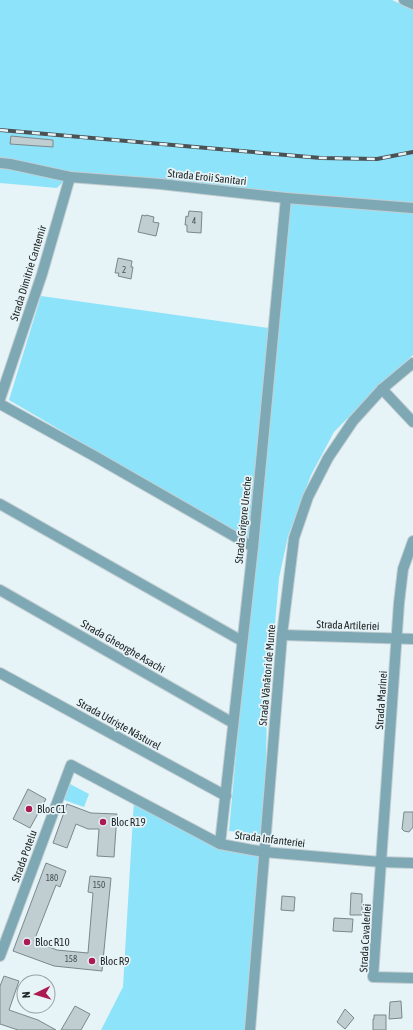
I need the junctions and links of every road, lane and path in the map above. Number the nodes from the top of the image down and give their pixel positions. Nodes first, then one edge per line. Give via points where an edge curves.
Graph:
1 (404, 0) edge
2 (413, 4) edge
3 (0, 163) edge
4 (70, 177) junction
5 (286, 198) junction
6 (413, 208) edge
7 (413, 363) edge
8 (382, 389) junction
9 (0, 399) edge
10 (0, 404) edge
11 (413, 422) edge
12 (0, 504) edge
13 (413, 541) edge
14 (252, 547) junction
15 (0, 590) edge
16 (282, 635) junction
17 (397, 639) junction
18 (413, 639) edge
19 (242, 641) junction
20 (0, 673) edge
21 (234, 723) junction
22 (71, 765) joint
23 (226, 796) junction
24 (220, 844) junction
25 (264, 852) junction
26 (382, 862) junction
27 (413, 863) edge
28 (0, 956) edge
29 (413, 978) edge
30 (250, 1030) edge

1 - 2 street
3 - 4 street, Strada Eroii Sanitari
4 - 5 street, Strada Eroii Sanitari
4 - 9 street, Strada Dimitrie Cantemir via 42,274
5 - 6 street, Strada Eroii Sanitari
5 - 14 street, Strada Grigore Ureche
7 - 8 street, Strada Vânători de Munte
8 - 11 street
8 - 16 street, Strada Vânători de Munte via 352,422 328,458 308,497 294,538
10 - 14 street
12 - 19 street
13 - 17 street, Strada Marinei via 404,569
14 - 19 street, Strada Grigore Ureche
15 - 21 street, Strada Gheorghe Asachi
16 - 17 street, Strada Artileriei
16 - 25 street, Strada Vânători de Munte
17 - 18 street, Strada Artileriei
17 - 26 street, Strada Marinei
19 - 21 street, Strada Grigore Ureche
20 - 23 street, Strada Udriște Năsturel
21 - 23 street, Strada Grigore Ureche
22 - 24 street, Strada Infanteriei
22 - 28 street, Strada Potelu
23 - 24 street, Strada Grigore Ureche
24 - 25 street, Strada Infanteriei
25 - 26 street, Strada Infanteriei
25 - 30 street, Strada Vânători de Munte
26 - 27 street, Strada Infanteriei
26 - 29 street, Strada Cavaleriei via 373,977

